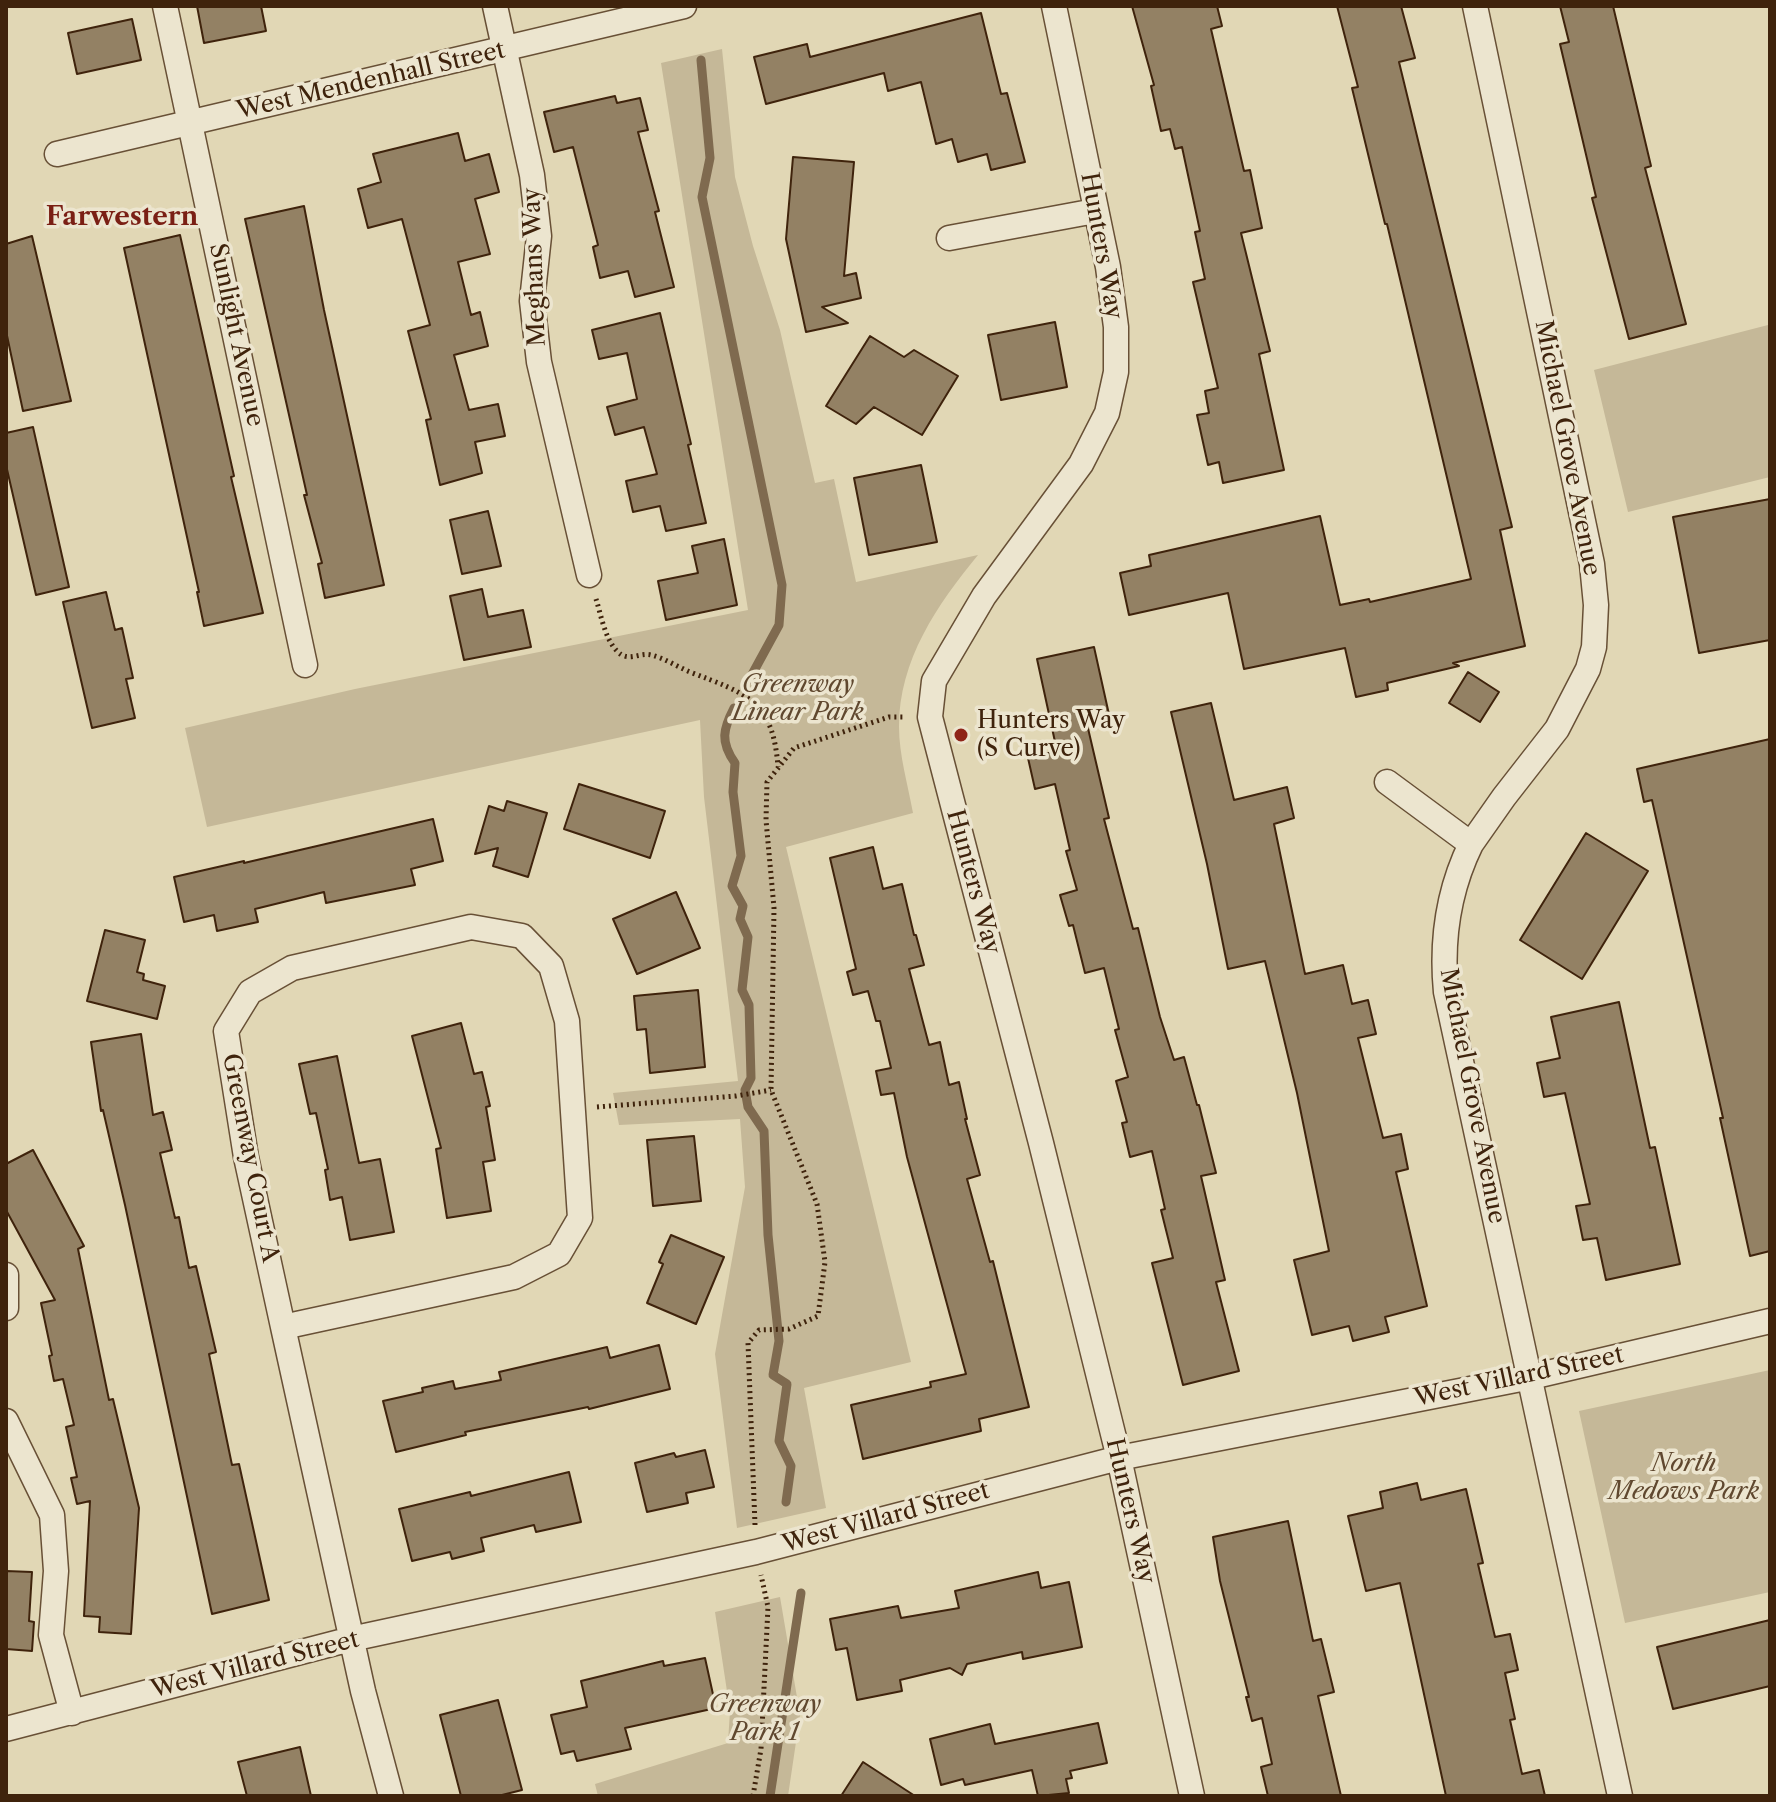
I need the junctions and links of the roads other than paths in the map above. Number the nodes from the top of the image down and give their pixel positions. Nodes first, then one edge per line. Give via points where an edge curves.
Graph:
1 (165, 6) edge
2 (495, 6) edge
3 (684, 6) edge
4 (1054, 6) edge
5 (1475, 6) edge
6 (505, 50) junction
7 (192, 124) junction
8 (57, 154) dead end
9 (1095, 211) junction
10 (949, 238) dead end
11 (589, 575) road end
12 (305, 665) dead end
13 (1387, 782) dead end
14 (1471, 844) junction
15 (6, 1275) edge
16 (6, 1308) edge
17 (1770, 1321) edge
18 (283, 1327) junction
19 (1531, 1377) junction
20 (6, 1421) edge
21 (1119, 1458) junction
22 (351, 1639) junction
23 (72, 1713) junction
24 (6, 1729) edge
25 (391, 1796) edge
26 (1192, 1796) edge
27 (1620, 1796) edge

1 - 7 street, Sunlight Avenue
2 - 6 street, Meghans Way
3 - 6 street, West Mendenhall Street
4 - 9 street, Hunters Way
5 - 14 street, Michael Grove Avenue via 1589,549 1596,605 1594,647 1569,710
6 - 7 street, West Mendenhall Street
6 - 11 street, Meghans Way via 532,175 539,236 532,301 539,362
7 - 8 street, West Mendenhall Street
7 - 12 street, Sunlight Avenue
9 - 10 street
9 - 21 street, Hunters Way via 1116,327 1116,372 1107,413 1081,464 984,596 934,681 930,717
13 - 14 street
14 - 19 street, Michael Grove Avenue via 1459,868 1445,932 1446,992
15 - 16 street
17 - 19 street, West Villard Street
18 - 18 street, Greenway Court A via 514,1277 559,1254 580,1218 567,1021 551,966 522,936 471,927 292,968 250,992 226,1031 246,1157
18 - 22 street, Greenway Court A
19 - 21 street, West Villard Street
19 - 27 street, Michael Grove Avenue
20 - 23 street via 52,1515 56,1571 51,1635
21 - 22 street, West Villard Street via 756,1552
21 - 26 street, Hunters Way
22 - 23 street, West Villard Street
22 - 25 street, Greenway Court A
23 - 24 street, West Villard Street

